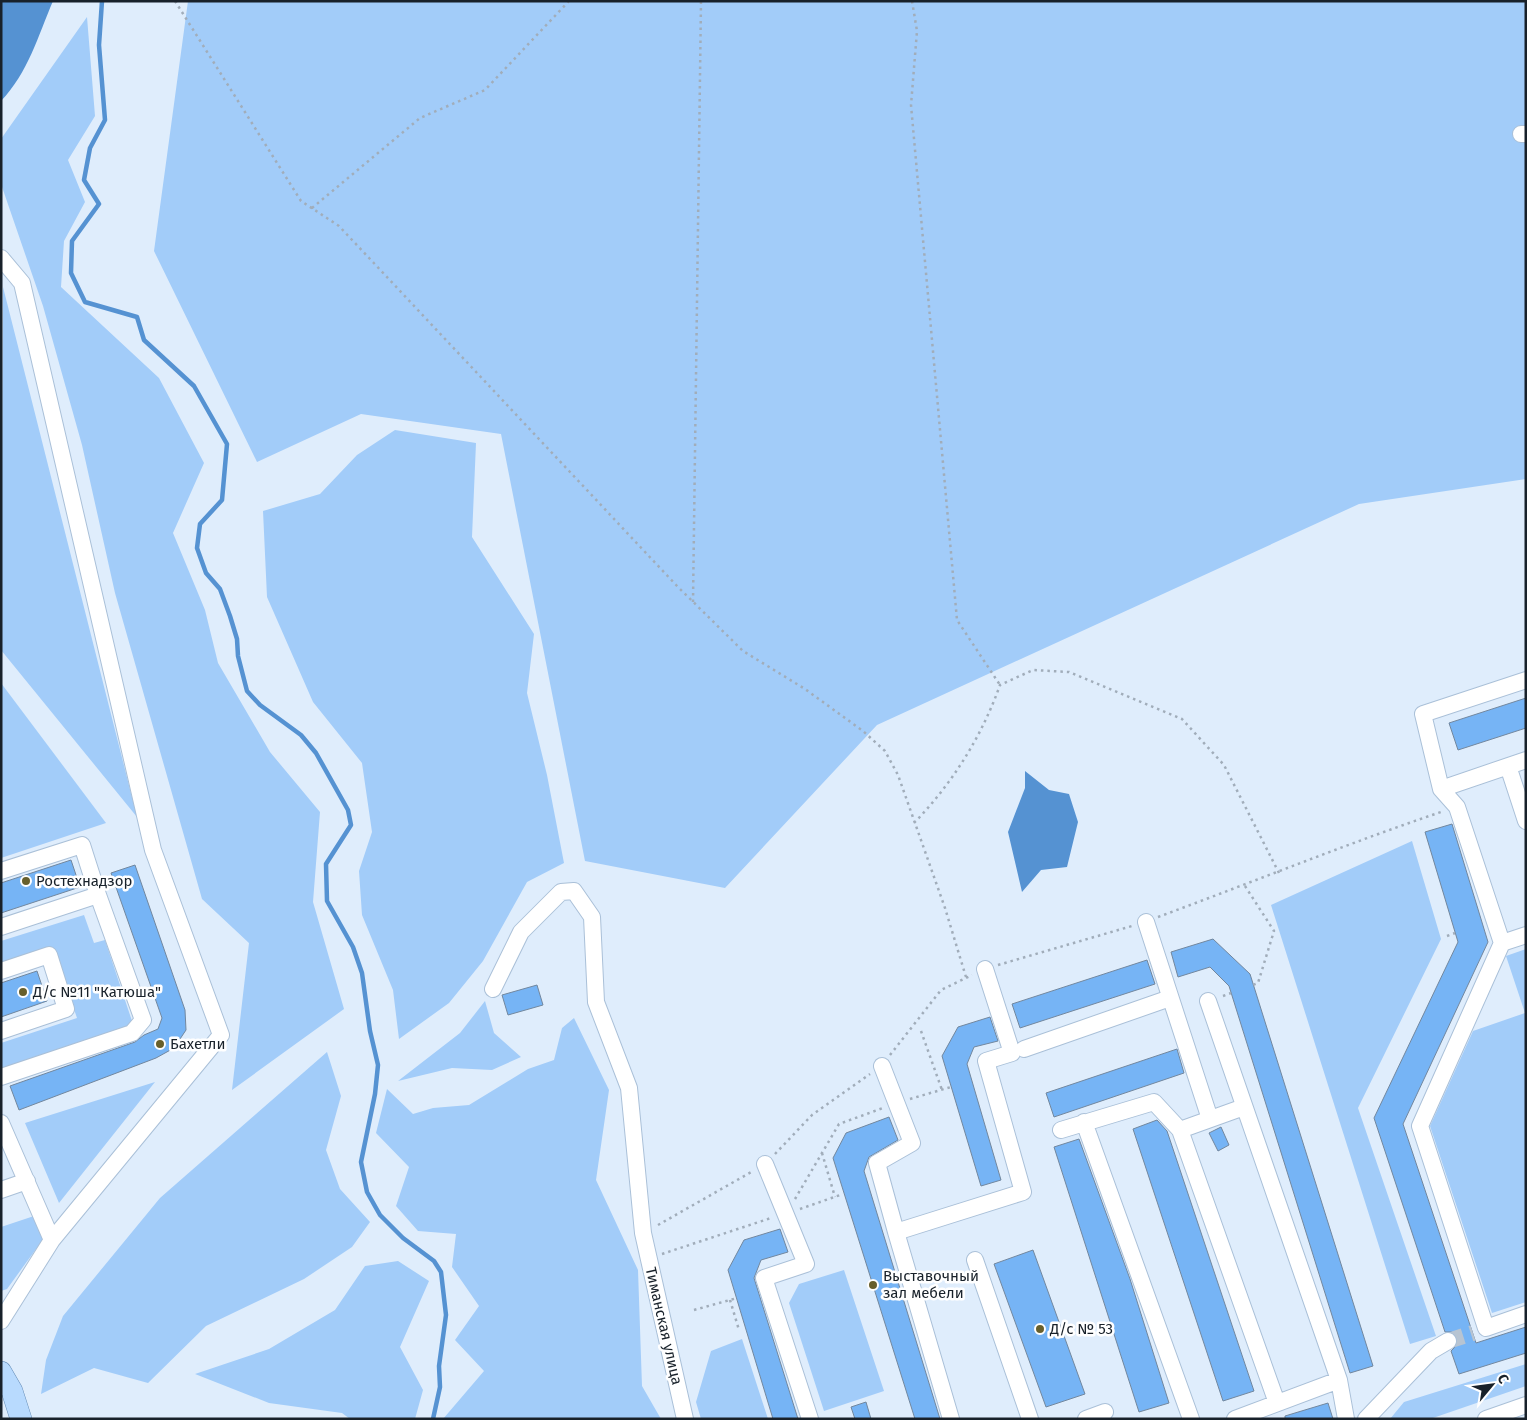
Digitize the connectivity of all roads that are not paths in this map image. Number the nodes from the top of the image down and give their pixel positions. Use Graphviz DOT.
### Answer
graph roads {
  1 [pos="1,258"];
  2 [pos="1526,680"];
  3 [pos="1526,760"];
  4 [pos="1508,766"];
  5 [pos="1441,789"];
  6 [pos="1526,821"];
  7 [pos="1,871"];
  8 [pos="98,895"];
  9 [pos="1146,922"];
  10 [pos="1,927"];
  11 [pos="1526,934"];
  12 [pos="1502,943"];
  13 [pos="985,968"];
  14 [pos="1,971"];
  15 [pos="493,989"];
  16 [pos="1170,998"];
  17 [pos="1208,1001"];
  18 [pos="1,1031"];
  19 [pos="1024,1049"];
  20 [pos="882,1066"];
  21 [pos="1,1077"];
  22 [pos="1244,1107"];
  23 [pos="1210,1119"];
  24 [pos="1084,1122"];
  25 [pos="1,1123"];
  26 [pos="1061,1130"];
  27 [pos="1180,1130"];
  28 [pos="765,1164"];
  29 [pos="27,1181"];
  30 [pos="1,1190"];
  31 [pos="896,1232"];
  32 [pos="52,1240"];
  33 [pos="975,1260"];
  34 [pos="1526,1314"];
  35 [pos="1,1321"];
  36 [pos="1448,1341"];
  37 [pos="1,1372"];
  38 [pos="1339,1380"];
  39 [pos="1277,1403"];
  40 [pos="1526,1405"];
  41 [pos="1105,1412"];
  42 [pos="21,1419"];
  43 [pos="685,1419"];
  44 [pos="810,1419"];
  45 [pos="951,1419"];
  46 [pos="1030,1419"];
  47 [pos="1086,1419"];
  48 [pos="1191,1419"];
  49 [pos="1235,1419"];
  50 [pos="1346,1419"];
  51 [pos="1366,1419"];
  52 [pos="1486,1419"];
  1 -- 32 [label="street"];
  2 -- 5 [label="street"];
  3 -- 4 [label="street"];
  4 -- 5 [label="street"];
  4 -- 6 [label="street"];
  5 -- 12 [label="street"];
  7 -- 8 [label="street"];
  8 -- 10 [label="street"];
  8 -- 21 [label="street"];
  9 -- 16 [label="street"];
  11 -- 12 [label="street"];
  12 -- 34 [label="street"];
  13 -- 31 [label="street"];
  14 -- 18 [label="street"];
  15 -- 43 [label="street, Тиманская улица"];
  16 -- 19 [label="street"];
  16 -- 23 [label="street"];
  17 -- 22 [label="street"];
  20 -- 31 [label="street"];
  22 -- 23 [label="street"];
  22 -- 38 [label="street"];
  23 -- 27 [label="street"];
  24 -- 26 [label="street"];
  24 -- 27 [label="street"];
  24 -- 48 [label="street"];
  25 -- 29 [label="street"];
  27 -- 39 [label="street"];
  28 -- 44 [label="street"];
  29 -- 30 [label="street"];
  29 -- 32 [label="street"];
  31 -- 45 [label="street"];
  32 -- 35 [label="street"];
  33 -- 46 [label="street"];
  36 -- 51 [label="street"];
  37 -- 42 [label="main road"];
  38 -- 39 [label="street"];
  38 -- 50 [label="street"];
  39 -- 49 [label="street"];
  40 -- 52 [label="street"];
  41 -- 47 [label="street"];
}
